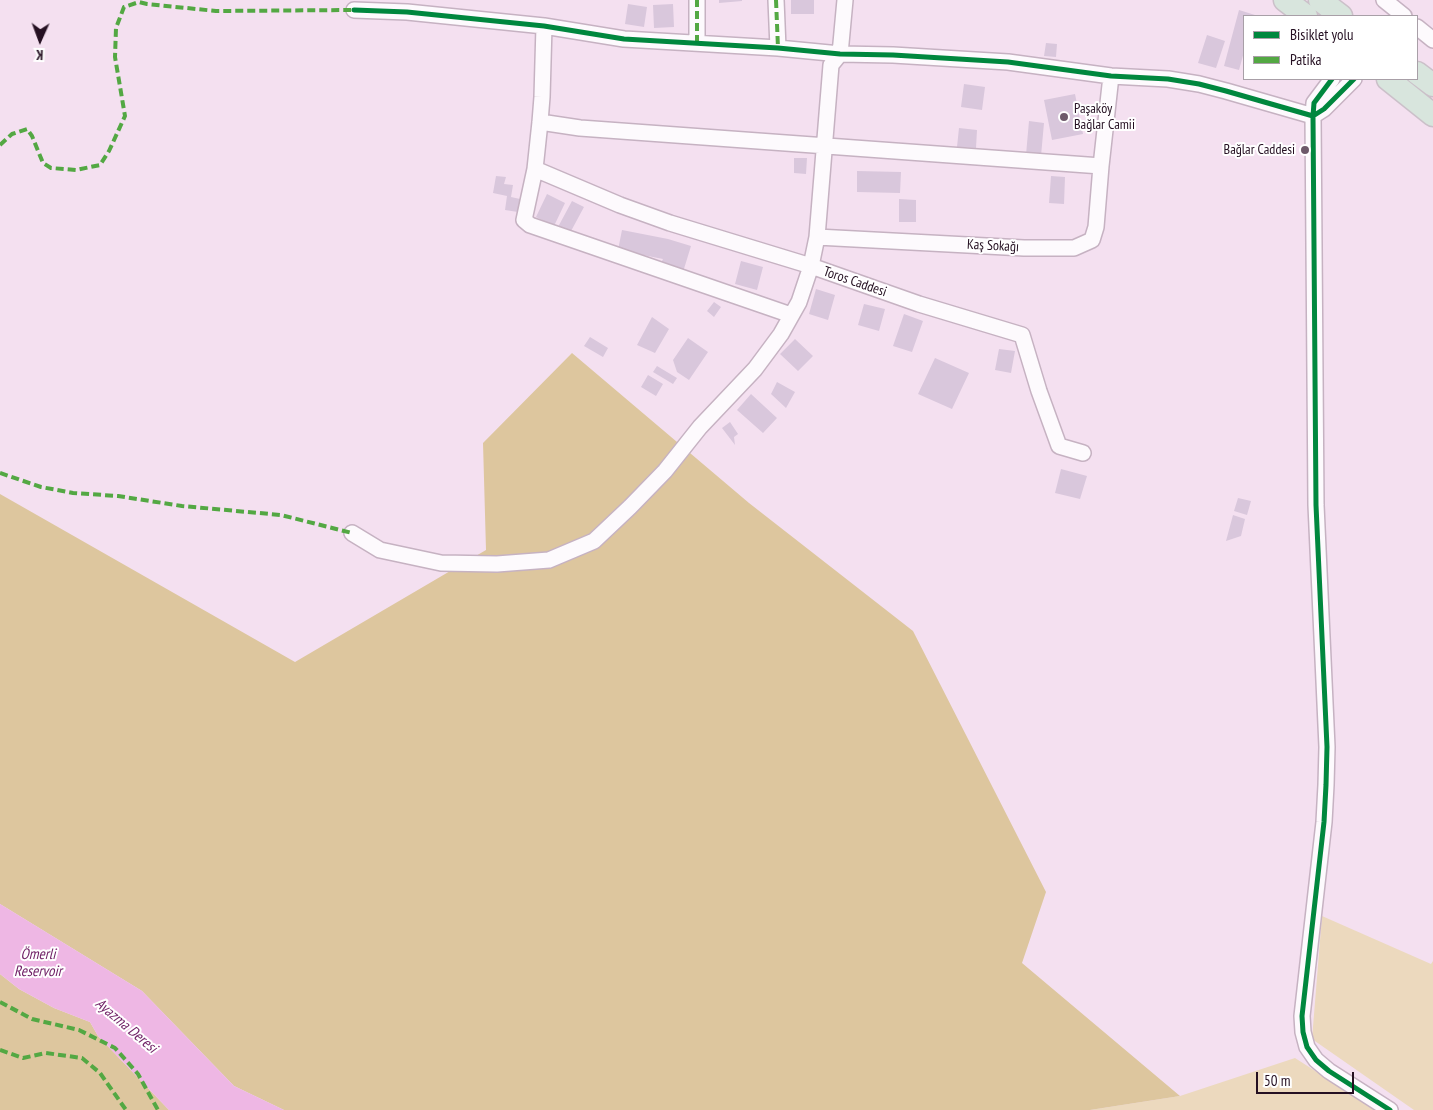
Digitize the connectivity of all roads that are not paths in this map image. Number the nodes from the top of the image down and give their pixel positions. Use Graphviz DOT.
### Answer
graph roads {
  1 [pos="697,0"];
  2 [pos="776,0"];
  3 [pos="845,0"];
  4 [pos="1285,0"];
  5 [pos="1320,0"];
  6 [pos="1384,0"];
  7 [pos="354,10"];
  8 [pos="1305,15"];
  9 [pos="1340,15"];
  10 [pos="1403,15"];
  11 [pos="544,26"];
  12 [pos="1418,28"];
  13 [pos="1433,40"];
  14 [pos="697,42"];
  15 [pos="778,48"];
  16 [pos="840,54"];
  17 [pos="1418,74"];
  18 [pos="1111,76"];
  19 [pos="1331,80"];
  20 [pos="1353,80"];
  21 [pos="1389,80"];
  22 [pos="1433,85"];
  23 [pos="1433,115"];
  24 [pos="1313,116"];
  25 [pos="540,122"];
  26 [pos="824,146"];
  27 [pos="1101,166"];
  28 [pos="535,169"];
  29 [pos="817,237"];
  30 [pos="811,266"];
  31 [pos="791,315"];
  32 [pos="1083,453"];
  33 [pos="352,533"];
  34 [pos="1390,1110"];
  1 -- 14 [label="street"];
  2 -- 15 [label="street"];
  3 -- 16 [label="street, Toros Caddesi"];
  4 -- 8 [label="highway"];
  5 -- 9 [label="highway"];
  6 -- 10 [label="street"];
  7 -- 11 [label="street"];
  11 -- 14 [label="street"];
  11 -- 25 [label="street"];
  12 -- 13 [label="street"];
  14 -- 15 [label="street"];
  15 -- 16 [label="street"];
  16 -- 18 [label="street"];
  16 -- 26 [label="street, Toros Caddesi"];
  17 -- 22 [label="highway"];
  18 -- 24 [label="street"];
  18 -- 27 [label="street"];
  19 -- 24 [label="street"];
  20 -- 24 [label="street"];
  21 -- 23 [label="highway"];
  24 -- 34 [label="street"];
  25 -- 26 [label="street"];
  25 -- 28 [label="street"];
  26 -- 27 [label="street"];
  26 -- 29 [label="street, Toros Caddesi"];
  27 -- 29 [label="street, Kaş Sokağı"];
  28 -- 30 [label="street"];
  28 -- 31 [label="street"];
  29 -- 30 [label="street, Toros Caddesi"];
  30 -- 31 [label="street"];
  30 -- 32 [label="street, Toros Caddesi"];
  31 -- 33 [label="street"];
}
